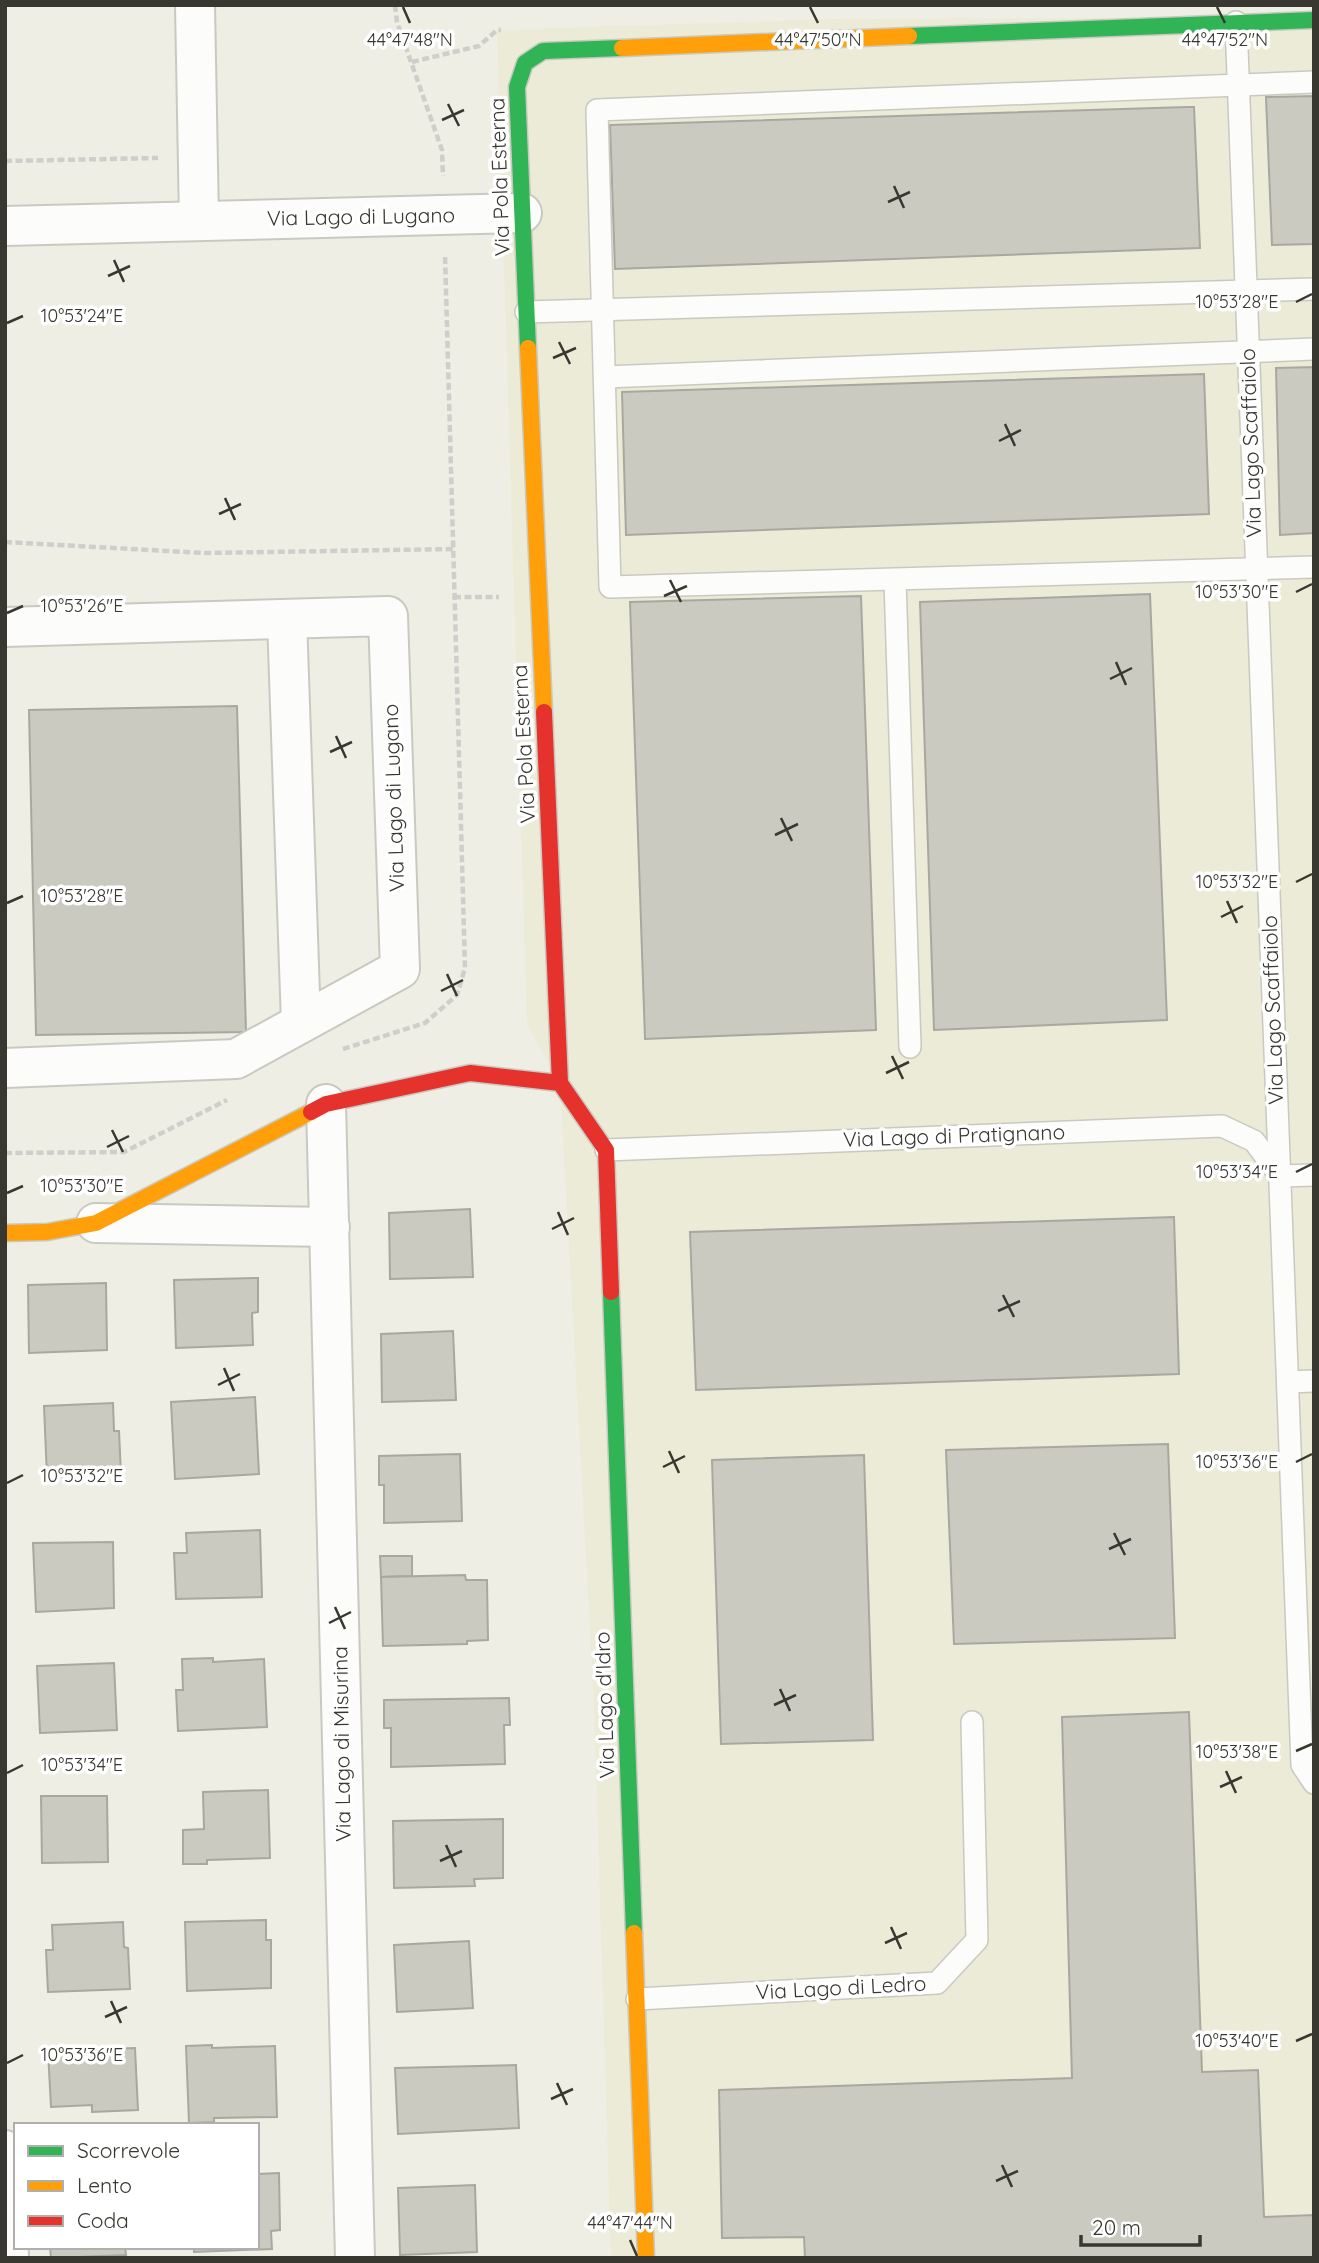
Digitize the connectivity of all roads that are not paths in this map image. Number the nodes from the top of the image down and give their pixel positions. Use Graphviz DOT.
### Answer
graph roads {
  1 [pos="195,5"];
  2 [pos="1050,17"];
  3 [pos="1314,20"];
  4 [pos="1236,22"];
  5 [pos="1314,82"];
  6 [pos="1238,85"];
  7 [pos="522,213"];
  8 [pos="199,221"];
  9 [pos="5,226"];
  10 [pos="1314,289"];
  11 [pos="1245,292"];
  12 [pos="602,310"];
  13 [pos="526,312"];
  14 [pos="1314,349"];
  15 [pos="1248,351"];
  16 [pos="605,377"];
  17 [pos="1314,567"];
  18 [pos="1257,569"];
  19 [pos="895,580"];
  20 [pos="287,619"];
  21 [pos="5,627"];
  22 [pos="301,1023"];
  23 [pos="910,1047"];
  24 [pos="5,1068"];
  25 [pos="560,1083"];
  26 [pos="326,1104"];
  27 [pos="606,1150"];
  28 [pos="1314,1175"];
  29 [pos="1280,1176"];
  30 [pos="96,1223"];
  31 [pos="330,1227"];
  32 [pos="5,1233"];
  33 [pos="1314,1381"];
  34 [pos="1289,1382"];
  35 [pos="972,1722"];
  36 [pos="1314,1783"];
  37 [pos="637,1999"];
  38 [pos="5,2150"];
  39 [pos="9,2258"];
  40 [pos="355,2258"];
  41 [pos="646,2258"];
  1 -- 8 [label="street"];
  2 -- 4 [label="street, Via Pola Esterna"];
  2 -- 7 [label="street, Via Pola Esterna"];
  3 -- 4 [label="street, Via Pola Esterna"];
  4 -- 6 [label="lane, Via Lago Scaffaiolo"];
  5 -- 6 [label="lane"];
  6 -- 11 [label="lane, Via Lago Scaffaiolo"];
  6 -- 12 [label="lane"];
  7 -- 8 [label="street, Via Lago di Lugano"];
  7 -- 13 [label="street, Via Pola Esterna"];
  8 -- 9 [label="street, Via Lago di Lugano"];
  10 -- 11 [label="lane"];
  11 -- 12 [label="lane"];
  11 -- 15 [label="lane, Via Lago Scaffaiolo"];
  12 -- 13 [label="lane"];
  12 -- 16 [label="lane"];
  13 -- 25 [label="street, Via Pola Esterna"];
  14 -- 15 [label="lane"];
  15 -- 16 [label="lane"];
  15 -- 18 [label="lane, Via Lago Scaffaiolo"];
  16 -- 19 [label="lane"];
  17 -- 18 [label="lane"];
  18 -- 19 [label="lane"];
  18 -- 29 [label="lane, Via Lago Scaffaiolo"];
  19 -- 23 [label="lane"];
  20 -- 21 [label="street, Via Lago di Lugano"];
  20 -- 22 [label="street"];
  20 -- 22 [label="street, Via Lago di Lugano"];
  22 -- 24 [label="street, Via Lago di Lugano"];
  25 -- 26 [label="street"];
  25 -- 27 [label="street"];
  26 -- 30 [label="street"];
  26 -- 31 [label="street, Via Lago di Misurina"];
  27 -- 29 [label="lane, Via Lago di Pratignano"];
  27 -- 37 [label="street, Via Lago d'Idro"];
  28 -- 29 [label="lane"];
  29 -- 34 [label="lane, Via Lago Scaffaiolo"];
  30 -- 31 [label="street"];
  30 -- 32 [label="street"];
  31 -- 40 [label="street, Via Lago di Misurina"];
  33 -- 34 [label="lane"];
  34 -- 36 [label="lane, Via Lago Scaffaiolo"];
  35 -- 37 [label="lane, Via Lago di Ledro"];
  37 -- 41 [label="street, Via Lago d'Idro"];
  38 -- 39 [label="street"];
}
